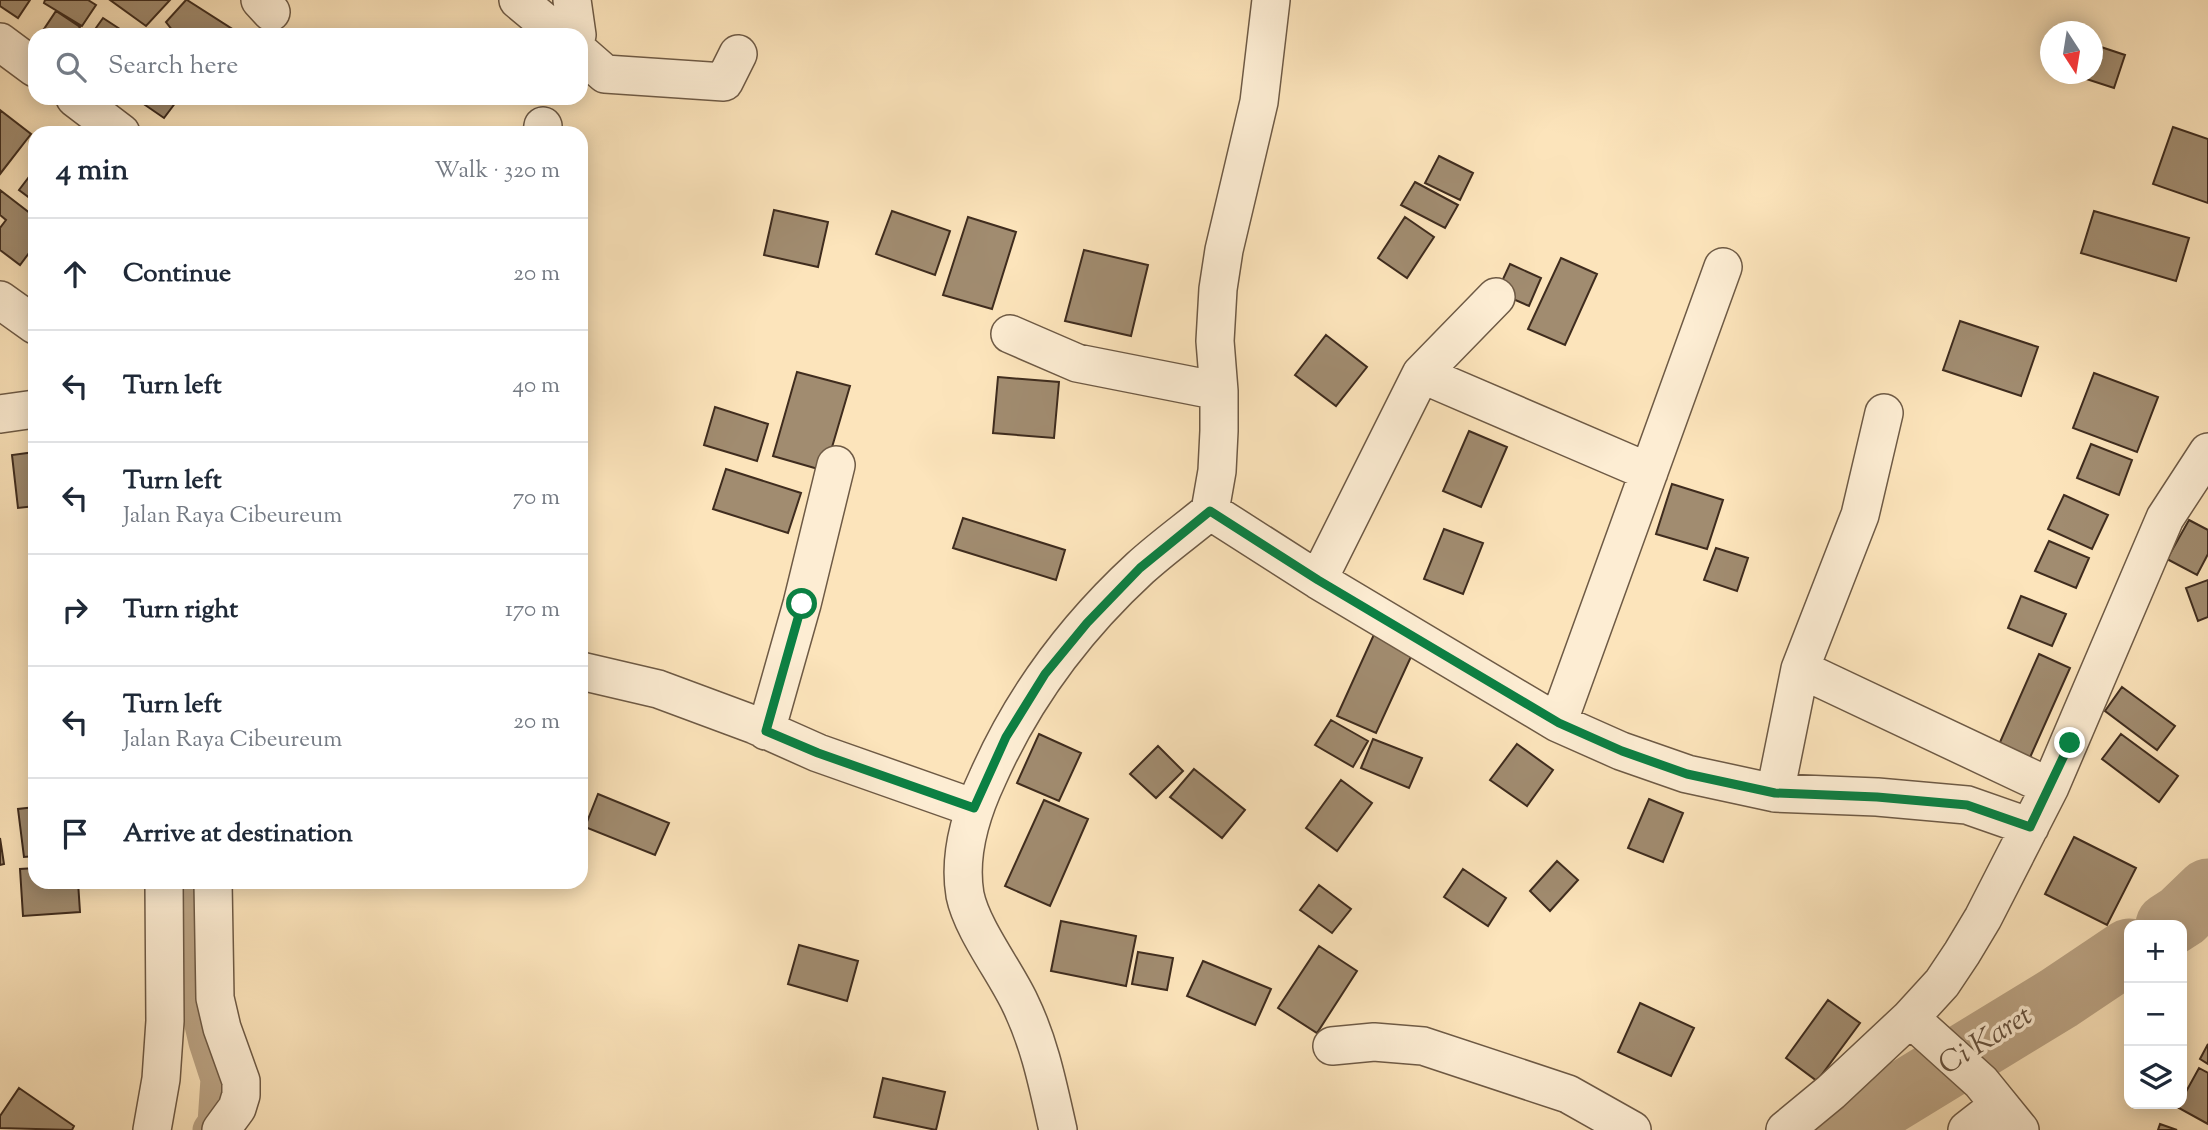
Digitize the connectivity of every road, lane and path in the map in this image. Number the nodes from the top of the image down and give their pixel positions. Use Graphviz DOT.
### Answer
graph roads {
  1 [pos="519,0"];
  2 [pos="572,0"];
  3 [pos="1271,0"];
  4 [pos="552,28"];
  5 [pos="576,28"];
  6 [pos="0,41"];
  7 [pos="738,54"];
  8 [pos="588,59"];
  9 [pos="28,63"];
  10 [pos="84,105"];
  11 [pos="112,126"];
  12 [pos="1723,267"];
  13 [pos="1496,297"];
  14 [pos="0,300"];
  15 [pos="28,320"];
  16 [pos="1010,334"];
  17 [pos="1422,374"];
  18 [pos="1219,391"];
  19 [pos="28,410"];
  20 [pos="1884,413"];
  21 [pos="0,414"];
  22 [pos="2208,452"];
  23 [pos="836,465"];
  24 [pos="1649,472"];
  25 [pos="1210,511"];
  26 [pos="1318,580"];
  27 [pos="1800,669"];
  28 [pos="588,673"];
  29 [pos="1559,723"];
  30 [pos="766,731"];
  31 [pos="2050,787"];
  32 [pos="1775,793"];
  33 [pos="974,808"];
  34 [pos="2030,827"];
  35 [pos="164,889"];
  36 [pos="213,889"];
  37 [pos="1910,1018"];
  38 [pos="1332,1046"];
  39 [pos="2000,1106"];
  40 [pos="152,1130"];
  41 [pos="221,1130"];
  42 [pos="1058,1130"];
  43 [pos="1632,1130"];
  44 [pos="1785,1130"];
  45 [pos="1967,1130"];
  1 -- 4 [label="street"];
  2 -- 5 [label="street"];
  3 -- 18 [label="street"];
  6 -- 9 [label="street"];
  7 -- 8 [label="street"];
  10 -- 11 [label="street"];
  12 -- 24 [label="street"];
  13 -- 17 [label="street"];
  14 -- 15 [label="street"];
  16 -- 18 [label="street"];
  17 -- 24 [label="street"];
  17 -- 26 [label="street"];
  18 -- 25 [label="street"];
  19 -- 21 [label="street"];
  20 -- 27 [label="street"];
  22 -- 31 [label="street"];
  23 -- 30 [label="street"];
  24 -- 29 [label="street"];
  25 -- 26 [label="street"];
  25 -- 33 [label="street"];
  26 -- 29 [label="street"];
  27 -- 31 [label="street"];
  27 -- 32 [label="street"];
  28 -- 30 [label="street"];
  29 -- 32 [label="street"];
  30 -- 33 [label="street"];
  31 -- 34 [label="street"];
  32 -- 34 [label="street"];
  33 -- 42 [label="street"];
  34 -- 37 [label="street"];
  35 -- 40 [label="street"];
  36 -- 41 [label="street"];
  37 -- 39 [label="street"];
  37 -- 44 [label="street"];
  38 -- 43 [label="street"];
  39 -- 45 [label="street"];
}
